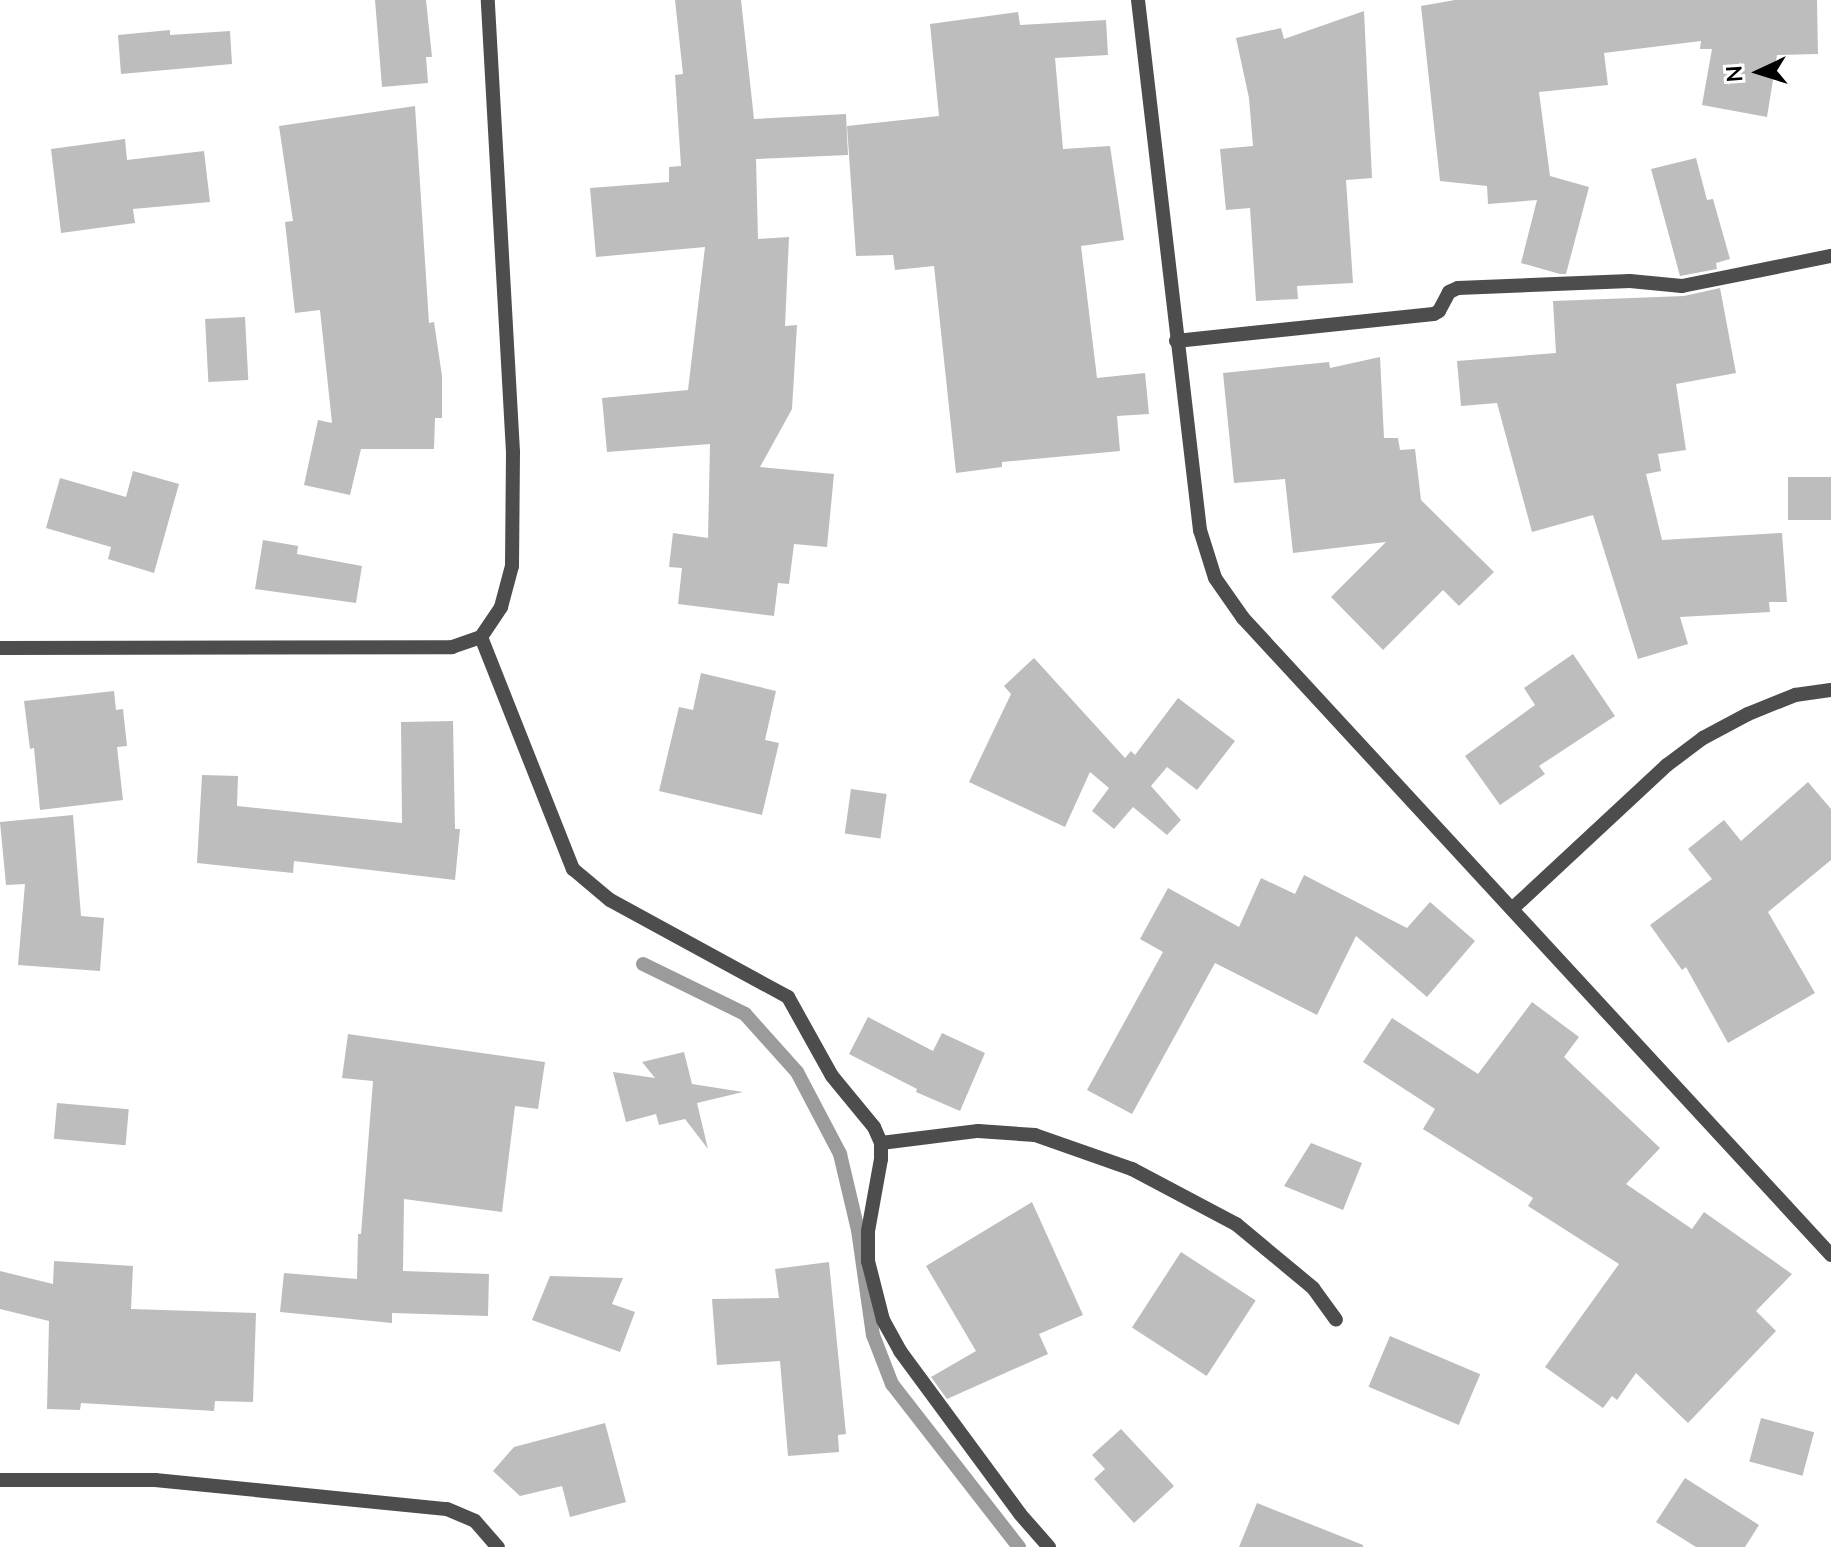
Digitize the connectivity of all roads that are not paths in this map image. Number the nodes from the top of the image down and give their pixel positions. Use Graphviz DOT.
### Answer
graph roads {
  1 [pos="488,0"];
  2 [pos="1138,0"];
  3 [pos="1831,256"];
  4 [pos="1176,341"];
  5 [pos="481,637"];
  6 [pos="0,648"];
  7 [pos="1831,690"];
  8 [pos="1512,909"];
  9 [pos="881,1143"];
  10 [pos="1831,1255"];
  11 [pos="1336,1320"];
  12 [pos="0,1480"];
  13 [pos="498,1547"];
  14 [pos="1049,1547"];
  1 -- 5 [label="street"];
  2 -- 4 [label="street"];
  3 -- 4 [label="street"];
  4 -- 8 [label="street"];
  5 -- 6 [label="street"];
  5 -- 9 [label="street"];
  7 -- 8 [label="street"];
  8 -- 10 [label="street"];
  9 -- 11 [label="street"];
  9 -- 14 [label="street"];
  12 -- 13 [label="street"];
}
